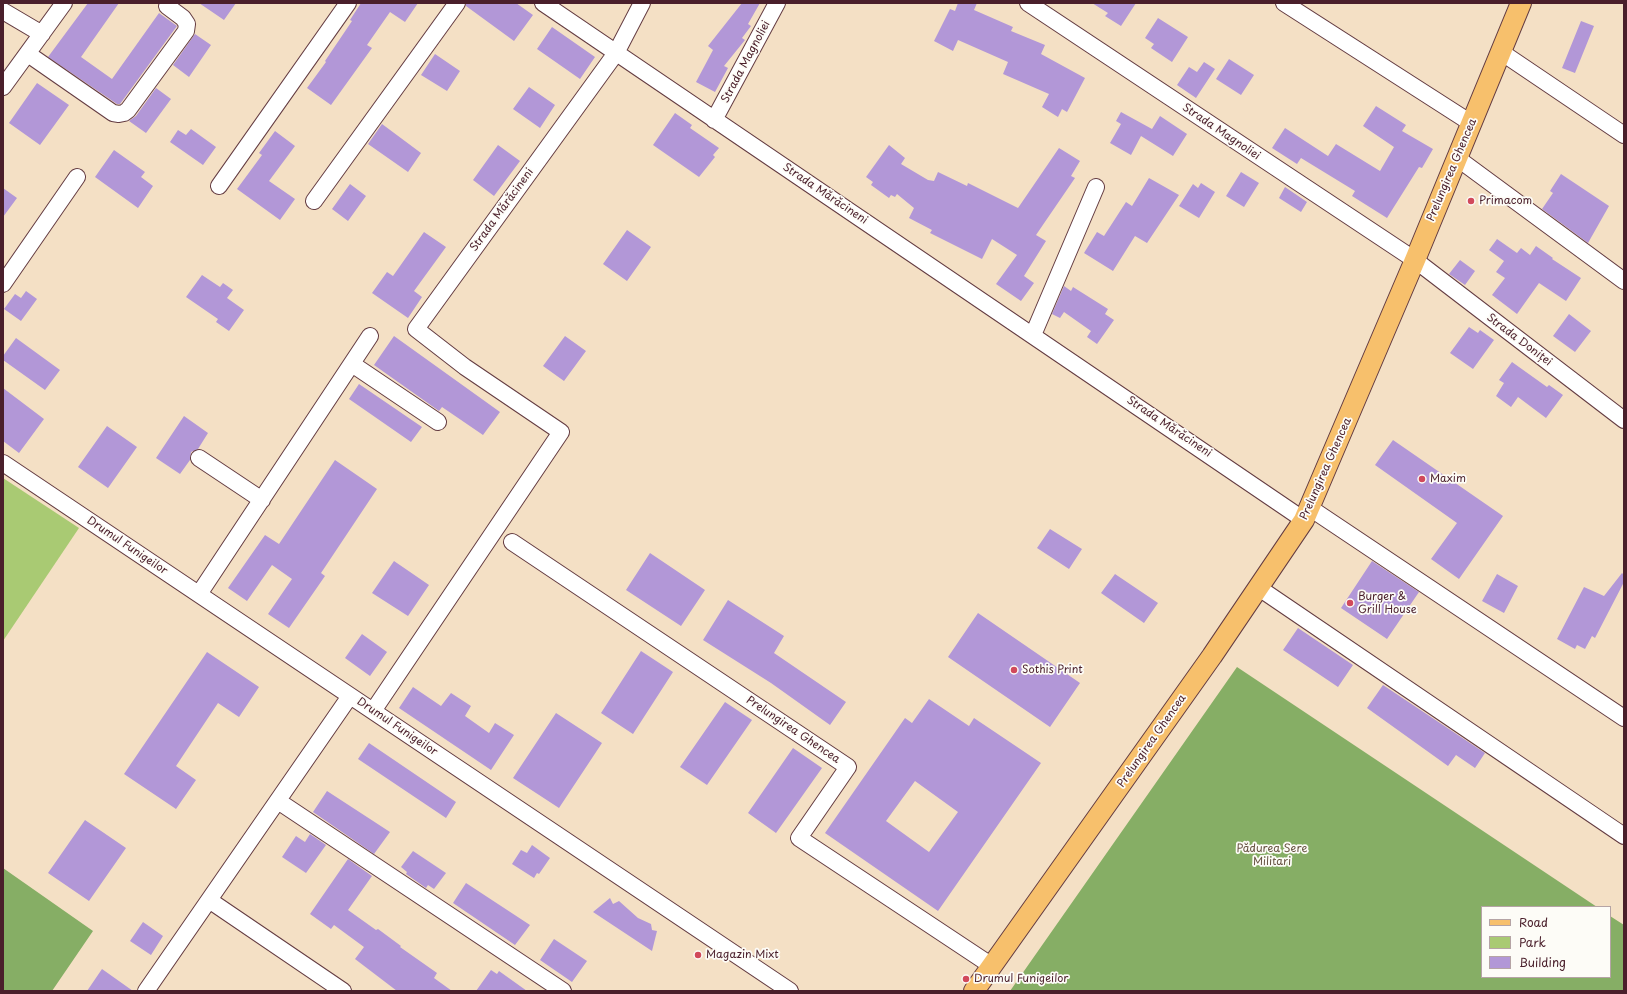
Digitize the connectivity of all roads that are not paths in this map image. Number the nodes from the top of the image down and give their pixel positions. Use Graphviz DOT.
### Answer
graph roads {
  1 [pos="64,3"];
  2 [pos="348,3"];
  3 [pos="457,3"];
  4 [pos="543,3"];
  5 [pos="642,3"];
  6 [pos="777,3"];
  7 [pos="1028,3"];
  8 [pos="1284,3"];
  9 [pos="1521,3"];
  10 [pos="167,6"];
  11 [pos="564,9"];
  12 [pos="3,11"];
  13 [pos="42,34"];
  14 [pos="1501,52"];
  15 [pos="616,53"];
  16 [pos="28,54"];
  17 [pos="3,88"];
  18 [pos="714,120"];
  19 [pos="1471,123"];
  20 [pos="1624,135"];
  21 [pos="1457,158"];
  22 [pos="78,177"];
  23 [pos="219,186"];
  24 [pos="1096,187"];
  25 [pos="314,201"];
  26 [pos="1415,260"];
  27 [pos="1624,281"];
  28 [pos="3,284"];
  29 [pos="1033,335"];
  30 [pos="370,336"];
  31 [pos="352,364"];
  32 [pos="1624,420"];
  33 [pos="438,422"];
  34 [pos="199,458"];
  35 [pos="3,463"];
  36 [pos="262,500"];
  37 [pos="1307,514"];
  38 [pos="512,542"];
  39 [pos="1259,588"];
  40 [pos="199,594"];
  41 [pos="350,696"];
  42 [pos="373,711"];
  43 [pos="1624,718"];
  44 [pos="278,801"];
  45 [pos="1624,836"];
  46 [pos="209,900"];
  47 [pos="992,966"];
  48 [pos="146,991"];
  49 [pos="343,991"];
  50 [pos="562,991"];
  51 [pos="790,991"];
  52 [pos="974,991"];
  1 -- 13 [label="street"];
  2 -- 23 [label="street"];
  3 -- 25 [label="street"];
  4 -- 11 [label="street, Strada Mărăcineni"];
  5 -- 15 [label="street, Strada Mărăcineni"];
  6 -- 18 [label="street, Strada Magnoliei"];
  7 -- 26 [label="street, Strada Magnoliei"];
  8 -- 19 [label="street"];
  9 -- 14 [label="main road, Prelungirea Ghencea"];
  10 -- 16 [label="street"];
  11 -- 15 [label="street, Strada Mărăcineni"];
  12 -- 13 [label="street"];
  13 -- 16 [label="street"];
  14 -- 19 [label="main road, Prelungirea Ghencea"];
  14 -- 20 [label="street"];
  15 -- 18 [label="street, Strada Mărăcineni"];
  15 -- 42 [label="street, Strada Mărăcineni"];
  16 -- 17 [label="street"];
  18 -- 29 [label="street, Strada Mărăcineni"];
  19 -- 21 [label="main road, Prelungirea Ghencea"];
  21 -- 26 [label="main road, Prelungirea Ghencea"];
  21 -- 27 [label="street"];
  22 -- 28 [label="street"];
  24 -- 29 [label="street"];
  26 -- 32 [label="street, Strada Doniței"];
  26 -- 37 [label="main road, Prelungirea Ghencea"];
  29 -- 37 [label="street, Strada Mărăcineni"];
  30 -- 31 [label="street"];
  31 -- 33 [label="street"];
  31 -- 36 [label="street"];
  34 -- 36 [label="street"];
  35 -- 40 [label="street, Drumul Funigeilor"];
  36 -- 40 [label="street"];
  37 -- 39 [label="main road, Prelungirea Ghencea"];
  37 -- 43 [label="street, Strada Mărăcineni"];
  38 -- 47 [label="street, Prelungirea Ghencea"];
  39 -- 45 [label="street"];
  39 -- 47 [label="main road, Prelungirea Ghencea"];
  40 -- 41 [label="street, Drumul Funigeilor"];
  41 -- 42 [label="street, Drumul Funigeilor"];
  41 -- 44 [label="street"];
  42 -- 51 [label="street, Drumul Funigeilor"];
  44 -- 46 [label="street"];
  44 -- 50 [label="street"];
  46 -- 48 [label="street"];
  46 -- 49 [label="street"];
  47 -- 52 [label="main road, Prelungirea Ghencea"];
}
